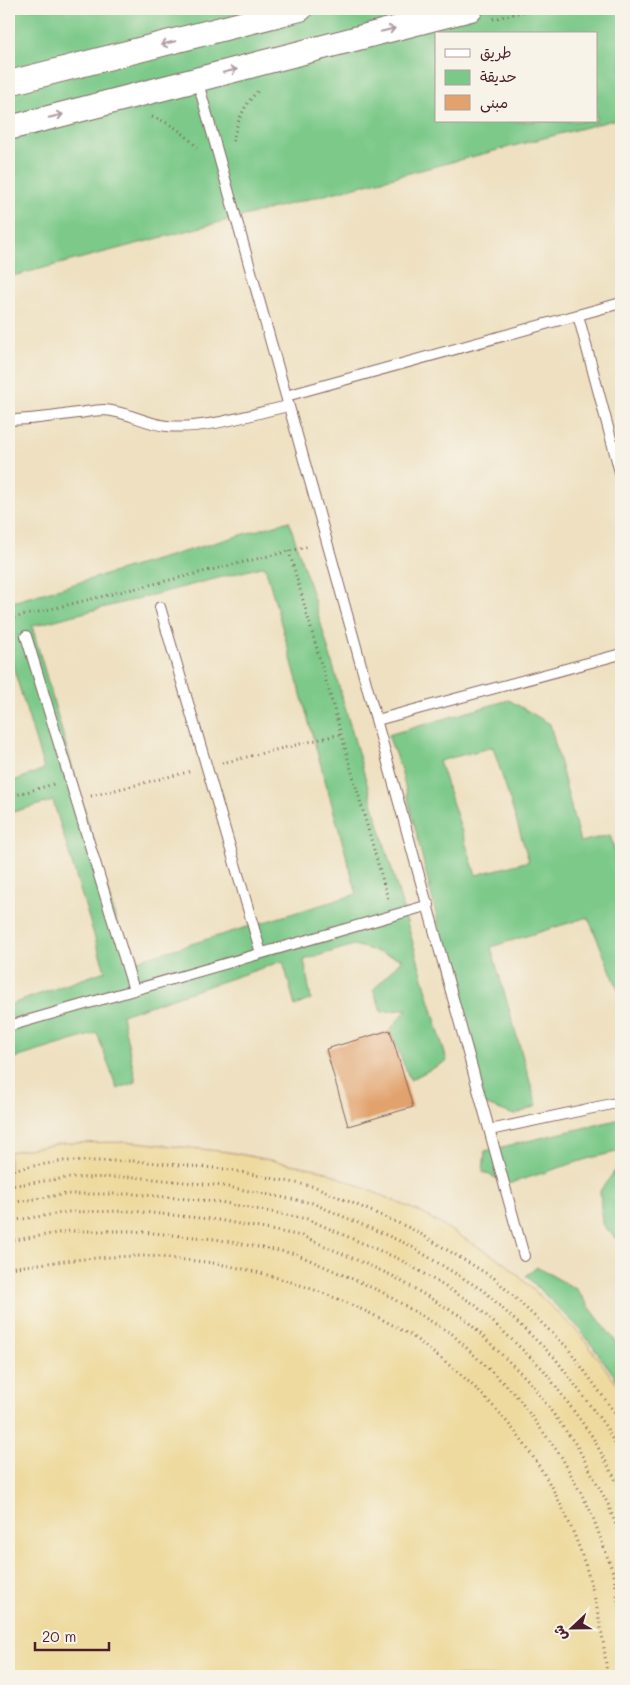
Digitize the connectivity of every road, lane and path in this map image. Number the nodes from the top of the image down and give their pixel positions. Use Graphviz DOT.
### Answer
graph roads {
  1 [pos="300,9"];
  2 [pos="471,9"];
  3 [pos="197,79"];
  4 [pos="9,83"];
  5 [pos="9,128"];
  6 [pos="621,303"];
  7 [pos="578,315"];
  8 [pos="287,401"];
  9 [pos="9,420"];
  10 [pos="621,476"];
  11 [pos="326,542"];
  12 [pos="289,551"];
  13 [pos="160,607"];
  14 [pos="9,619"];
  15 [pos="26,636"];
  16 [pos="621,654"];
  17 [pos="377,720"];
  18 [pos="69,779"];
  19 [pos="9,797"];
  20 [pos="429,905"];
  21 [pos="392,915"];
  22 [pos="261,953"];
  23 [pos="134,990"];
  24 [pos="9,1026"];
  25 [pos="621,1102"];
  26 [pos="490,1130"];
  27 [pos="9,1170"];
  28 [pos="9,1186"];
  29 [pos="9,1203"];
  30 [pos="9,1221"];
  31 [pos="9,1241"];
  32 [pos="524,1256"];
  33 [pos="9,1268"];
  34 [pos="621,1422"];
  35 [pos="621,1456"];
  36 [pos="621,1490"];
  37 [pos="621,1539"];
  38 [pos="621,1618"];
  39 [pos="607,1676"];
  1 -- 4 [label="street, one-way"];
  3 -- 2 [label="street, one-way"];
  5 -- 3 [label="street, one-way"];
  3 -- 8 [label="lane"];
  6 -- 7 [label="lane"];
  7 -- 8 [label="lane"];
  7 -- 10 [label="lane"];
  8 -- 9 [label="lane"];
  8 -- 11 [label="lane"];
  11 -- 12 [label="path"];
  11 -- 17 [label="lane"];
  12 -- 14 [label="path"];
  12 -- 21 [label="path"];
  13 -- 22 [label="lane"];
  15 -- 18 [label="lane"];
  16 -- 17 [label="lane"];
  17 -- 20 [label="lane"];
  18 -- 19 [label="path"];
  18 -- 23 [label="lane"];
  20 -- 21 [label="lane"];
  20 -- 26 [label="lane"];
  21 -- 22 [label="lane"];
  22 -- 23 [label="lane"];
  23 -- 24 [label="lane"];
  25 -- 26 [label="lane"];
  26 -- 32 [label="lane"];
  27 -- 34 [label="path"];
  28 -- 35 [label="path"];
  29 -- 36 [label="path"];
  30 -- 37 [label="path"];
  31 -- 38 [label="path"];
  33 -- 39 [label="path"];
}
